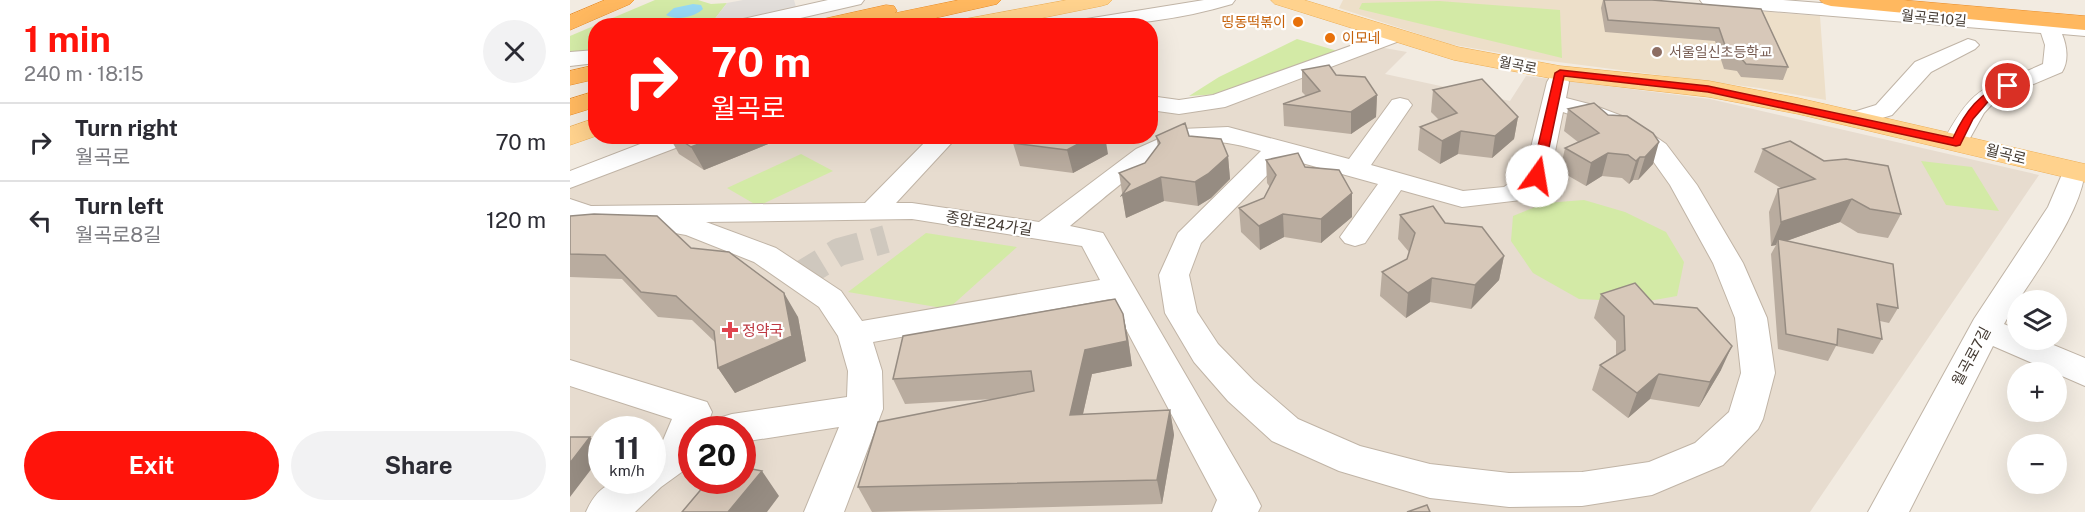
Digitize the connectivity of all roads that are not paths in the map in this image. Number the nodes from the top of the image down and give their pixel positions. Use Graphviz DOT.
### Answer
graph roads {
  1 [pos="597,0"];
  2 [pos="615,0"];
  3 [pos="623,0"];
  4 [pos="630,0"];
  5 [pos="938,0"];
  6 [pos="990,0"];
  7 [pos="1225,0"];
  8 [pos="1282,0"];
  9 [pos="1323,0"];
  10 [pos="1710,0"];
  11 [pos="1831,0"];
  12 [pos="1917,0"];
  13 [pos="2052,0"];
  14 [pos="1101,1"];
  15 [pos="2085,3"];
  16 [pos="570,12"];
  17 [pos="858,15"];
  18 [pos="2085,15"];
  19 [pos="825,18"];
  20 [pos="1009,18"];
  21 [pos="1148,18"];
  22 [pos="1344,20"];
  23 [pos="570,23"];
  24 [pos="2085,23"];
  25 [pos="2049,27"];
  26 [pos="2085,30"];
  27 [pos="1395,36"];
  28 [pos="1968,45"];
  29 [pos="588,57"];
  30 [pos="570,59"];
  31 [pos="588,74"];
  32 [pos="570,78"];
  33 [pos="1557,87"];
  34 [pos="588,91"];
  35 [pos="570,97"];
  36 [pos="588,101"];
  37 [pos="1158,104"];
  38 [pos="1400,105"];
  39 [pos="570,107"];
  40 [pos="1856,119"];
  41 [pos="588,128"];
  42 [pos="1158,132"];
  43 [pos="570,135"];
  44 [pos="1182,136"];
  45 [pos="1956,142"];
  46 [pos="664,144"];
  47 [pos="938,144"];
  48 [pos="1279,148"];
  49 [pos="1355,169"];
  50 [pos="2080,172"];
  51 [pos="570,180"];
  52 [pos="1394,180"];
  53 [pos="570,207"];
  54 [pos="872,212"];
  55 [pos="570,226"];
  56 [pos="1044,232"];
  57 [pos="1355,237"];
  58 [pos="1120,287"];
  59 [pos="1985,330"];
  60 [pos="854,334"];
  61 [pos="570,373"];
  62 [pos="2085,373"];
  63 [pos="865,409"];
  64 [pos="692,416"];
  65 [pos="756,425"];
  66 [pos="678,451"];
  67 [pos="666,462"];
  68 [pos="628,494"];
  69 [pos="606,512"];
  70 [pos="824,512"];
  71 [pos="1232,512"];
  72 [pos="1888,512"];
  1 -- 16 [label="highway"];
  2 -- 23 [label="main road"];
  3 -- 23 [label="highway"];
  4 -- 23 [label="main road"];
  5 -- 17 [label="highway"];
  6 -- 17 [label="highway"];
  7 -- 21 [label="street"];
  8 -- 22 [label="main road, 월곡로"];
  9 -- 22 [label="main road"];
  10 -- 25 [label="street, 월곡로10길"];
  11 -- 24 [label="highway"];
  12 -- 18 [label="highway"];
  13 -- 15 [label="highway"];
  14 -- 20 [label="main road"];
  17 -- 19 [label="street"];
  22 -- 27 [label="main road, 월곡로"];
  25 -- 26 [label="street, 월곡로10길"];
  25 -- 45 [label="street"];
  27 -- 33 [label="main road, 월곡로"];
  27 -- 37 [label="street"];
  28 -- 40 [label="street, 월곡로"];
  29 -- 30 [label="street"];
  31 -- 32 [label="highway"];
  33 -- 40 [label="main road, 월곡로"];
  33 -- 48 [label="street"];
  33 -- 52 [label="street"];
  34 -- 35 [label="highway"];
  36 -- 39 [label="highway"];
  38 -- 49 [label="street"];
  40 -- 45 [label="main road, 월곡로"];
  41 -- 43 [label="main road"];
  42 -- 44 [label="street"];
  44 -- 48 [label="street"];
  44 -- 56 [label="street"];
  45 -- 50 [label="main road, 월곡로"];
  46 -- 51 [label="street"];
  47 -- 54 [label="street"];
  48 -- 49 [label="street"];
  49 -- 52 [label="street"];
  50 -- 59 [label="street, 월곡로7길"];
  52 -- 57 [label="street"];
  53 -- 54 [label="street, 종암로24가길"];
  54 -- 56 [label="street, 종암로24가길"];
  55 -- 60 [label="street"];
  56 -- 58 [label="street, 종암로24가길"];
  58 -- 60 [label="street"];
  58 -- 71 [label="street, 종암로24가길"];
  59 -- 62 [label="street"];
  59 -- 72 [label="street, 월곡로7길"];
  60 -- 63 [label="street"];
  61 -- 64 [label="street"];
  63 -- 65 [label="street"];
  63 -- 70 [label="street"];
  66 -- 67 [label="street"];
  68 -- 69 [label="street"];
}
